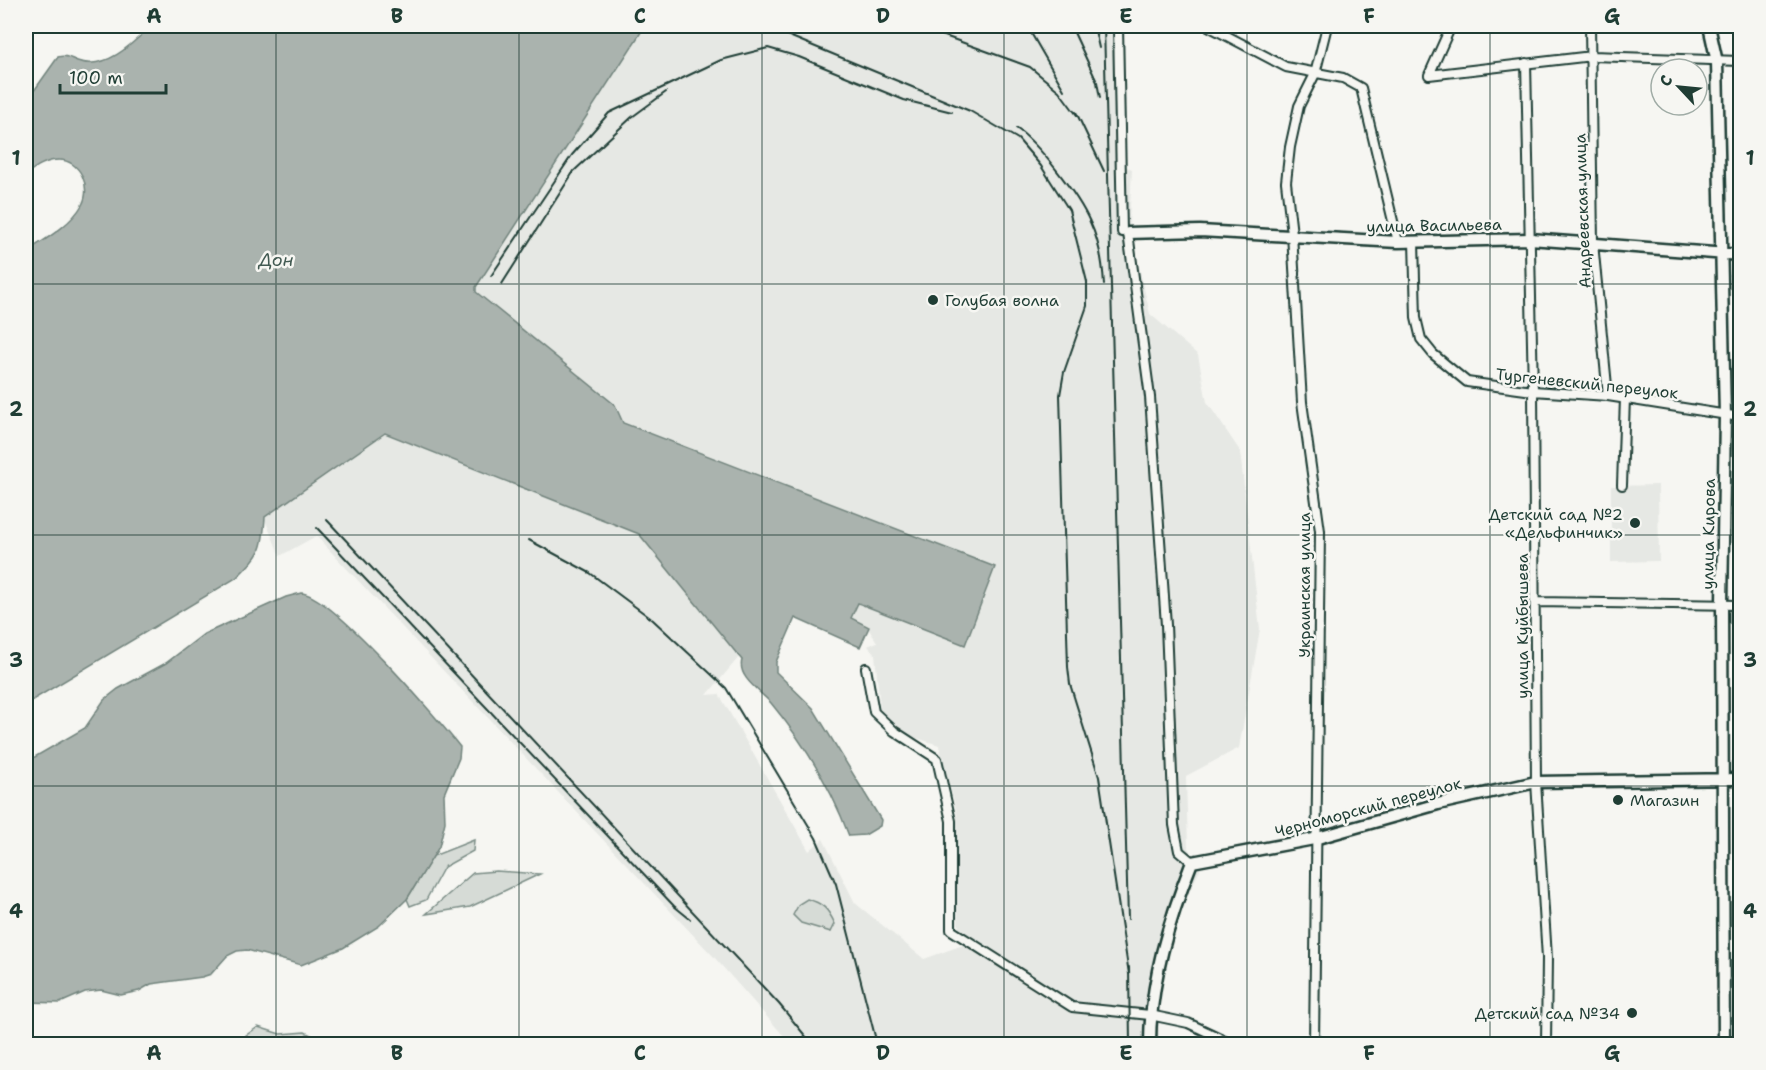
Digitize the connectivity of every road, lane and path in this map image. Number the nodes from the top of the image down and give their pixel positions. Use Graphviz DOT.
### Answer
graph roads {
  1 [pos="1118,26"];
  2 [pos="1208,26"];
  3 [pos="1327,26"];
  4 [pos="1451,26"];
  5 [pos="1590,26"];
  6 [pos="1709,26"];
  7 [pos="1592,56"];
  8 [pos="1740,61"];
  9 [pos="1718,62"];
  10 [pos="1526,63"];
  11 [pos="1315,75"];
  12 [pos="1125,233"];
  13 [pos="1292,234"];
  14 [pos="1530,239"];
  15 [pos="1414,241"];
  16 [pos="1398,242"];
  17 [pos="1593,243"];
  18 [pos="1720,253"];
  19 [pos="1740,255"];
  20 [pos="1533,391"];
  21 [pos="1608,396"];
  22 [pos="1625,398"];
  23 [pos="1725,415"];
  24 [pos="1740,417"];
  25 [pos="1622,485"];
  26 [pos="1536,602"];
  27 [pos="1722,604"];
  28 [pos="1740,605"];
  29 [pos="866,668"];
  30 [pos="1740,779"];
  31 [pos="1723,780"];
  32 [pos="1536,782"];
  33 [pos="1314,839"];
  34 [pos="1192,862"];
  35 [pos="1150,1015"];
  36 [pos="1150,1044"];
  37 [pos="1233,1044"];
  38 [pos="1314,1044"];
  39 [pos="1546,1044"];
  40 [pos="1724,1044"];
  1 -- 12 [label="street"];
  2 -- 11 [label="street"];
  3 -- 11 [label="street, Украинская улица"];
  4 -- 10 [label="street"];
  5 -- 7 [label="street, Андреевская улица"];
  6 -- 9 [label="street, улица Кирова"];
  7 -- 9 [label="street"];
  7 -- 10 [label="street"];
  7 -- 17 [label="street, Андреевская улица"];
  8 -- 9 [label="street"];
  9 -- 18 [label="street, улица Кирова"];
  10 -- 14 [label="street, улица Куйбышева"];
  11 -- 13 [label="street, Украинская улица"];
  11 -- 16 [label="street"];
  12 -- 13 [label="street, улица Васильева"];
  12 -- 34 [label="street"];
  13 -- 16 [label="street, улица Васильева"];
  13 -- 33 [label="street, Украинская улица"];
  14 -- 15 [label="street, улица Васильева"];
  14 -- 17 [label="street, улица Васильева"];
  14 -- 20 [label="street, улица Куйбышева"];
  15 -- 16 [label="street, улица Васильева"];
  15 -- 20 [label="street, Тургеневский переулок"];
  17 -- 18 [label="street, улица Васильева"];
  17 -- 21 [label="street, Андреевская улица"];
  18 -- 19 [label="street, улица Васильева"];
  18 -- 23 [label="street, улица Кирова"];
  20 -- 21 [label="street, Тургеневский переулок"];
  20 -- 26 [label="street, улица Куйбышева"];
  21 -- 22 [label="street, Тургеневский переулок"];
  22 -- 23 [label="street, Тургеневский переулок"];
  22 -- 25 [label="street"];
  23 -- 24 [label="street, Тургеневский переулок"];
  23 -- 27 [label="street, улица Кирова"];
  26 -- 27 [label="street"];
  26 -- 32 [label="street, улица Куйбышева"];
  27 -- 28 [label="street"];
  27 -- 31 [label="street, улица Кирова"];
  29 -- 35 [label="street"];
  30 -- 31 [label="street, Черноморский переулок"];
  31 -- 32 [label="street, Черноморский переулок"];
  31 -- 40 [label="street, улица Кирова"];
  32 -- 33 [label="street, Черноморский переулок"];
  32 -- 39 [label="street, улица Куйбышева"];
  33 -- 34 [label="street, Черноморский переулок"];
  33 -- 38 [label="street, Украинская улица"];
  34 -- 35 [label="street"];
  35 -- 36 [label="street"];
  35 -- 37 [label="street"];
}
